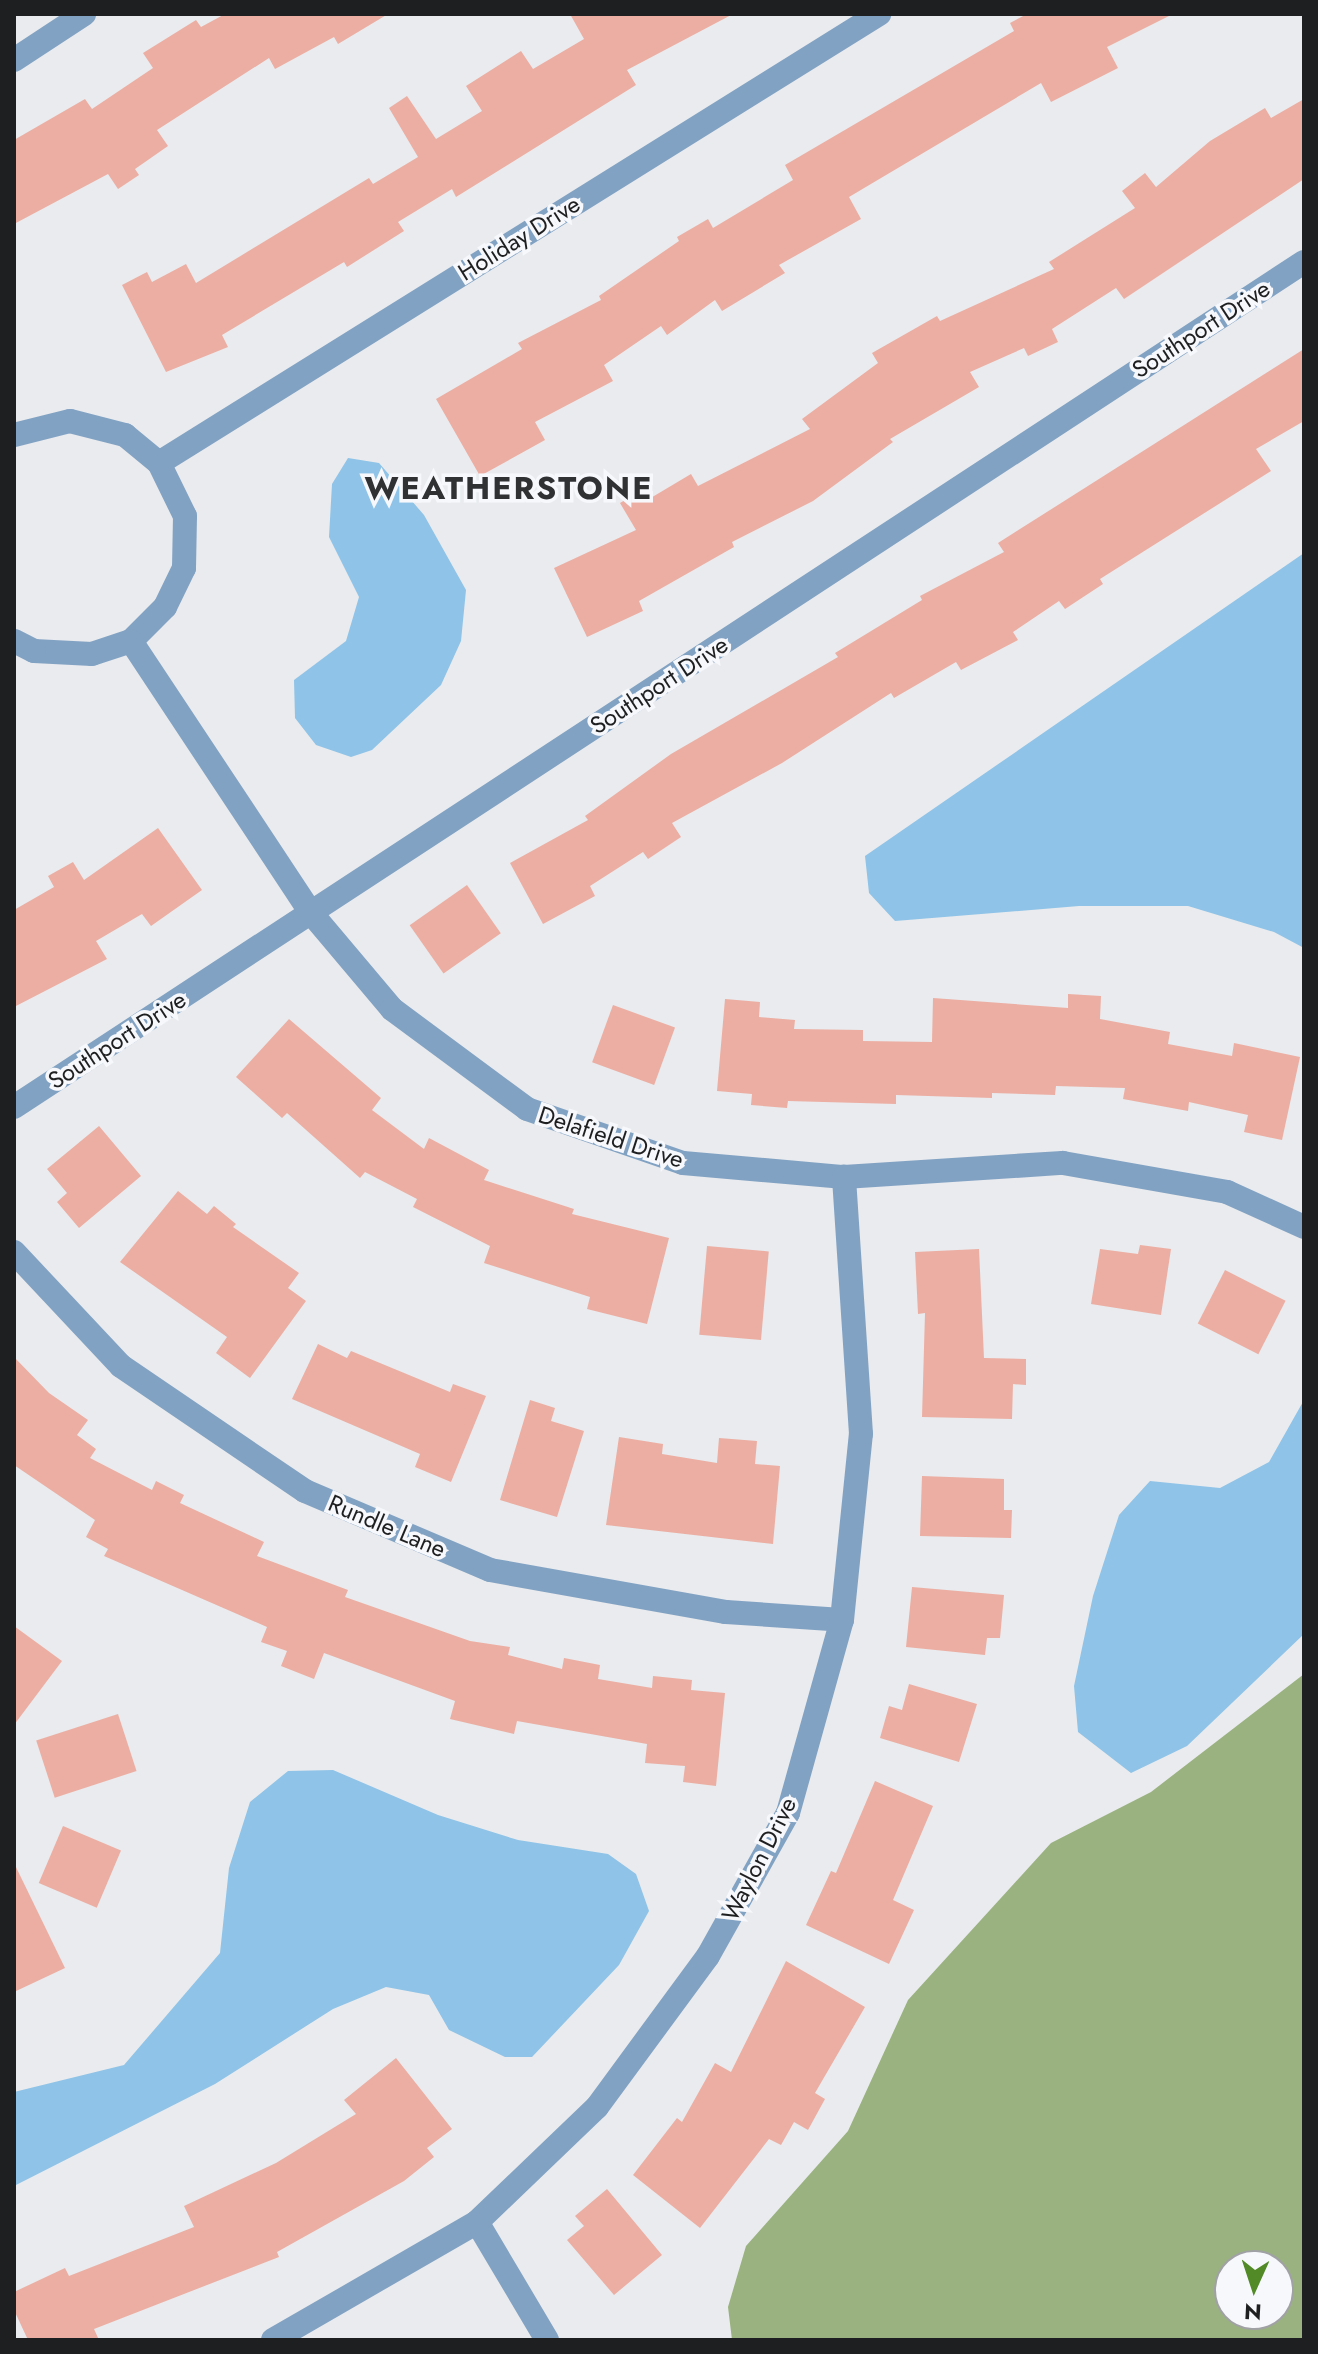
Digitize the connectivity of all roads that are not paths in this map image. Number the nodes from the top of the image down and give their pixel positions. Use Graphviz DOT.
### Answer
graph roads {
  1 [pos="84,14"];
  2 [pos="879,14"];
  3 [pos="14,60"];
  4 [pos="1304,262"];
  5 [pos="14,435"];
  6 [pos="159,463"];
  7 [pos="14,641"];
  8 [pos="131,641"];
  9 [pos="312,914"];
  10 [pos="14,1107"];
  11 [pos="844,1177"];
  12 [pos="1304,1227"];
  13 [pos="14,1252"];
  14 [pos="842,1620"];
  15 [pos="477,2222"];
  16 [pos="273,2340"];
  17 [pos="547,2340"];
  1 -- 3 [label="street"];
  2 -- 6 [label="street, Holiday Drive"];
  4 -- 9 [label="street, Southport Drive"];
  5 -- 6 [label="street"];
  6 -- 8 [label="street"];
  7 -- 8 [label="street"];
  8 -- 9 [label="street, Delafield Drive"];
  9 -- 10 [label="street, Southport Drive"];
  9 -- 11 [label="street, Delafield Drive"];
  11 -- 12 [label="street, Delafield Drive"];
  11 -- 14 [label="street, Waylon Drive"];
  13 -- 14 [label="street, Rundle Lane"];
  14 -- 15 [label="street, Waylon Drive"];
  15 -- 16 [label="street, Waylon Drive"];
  15 -- 17 [label="street"];
}
